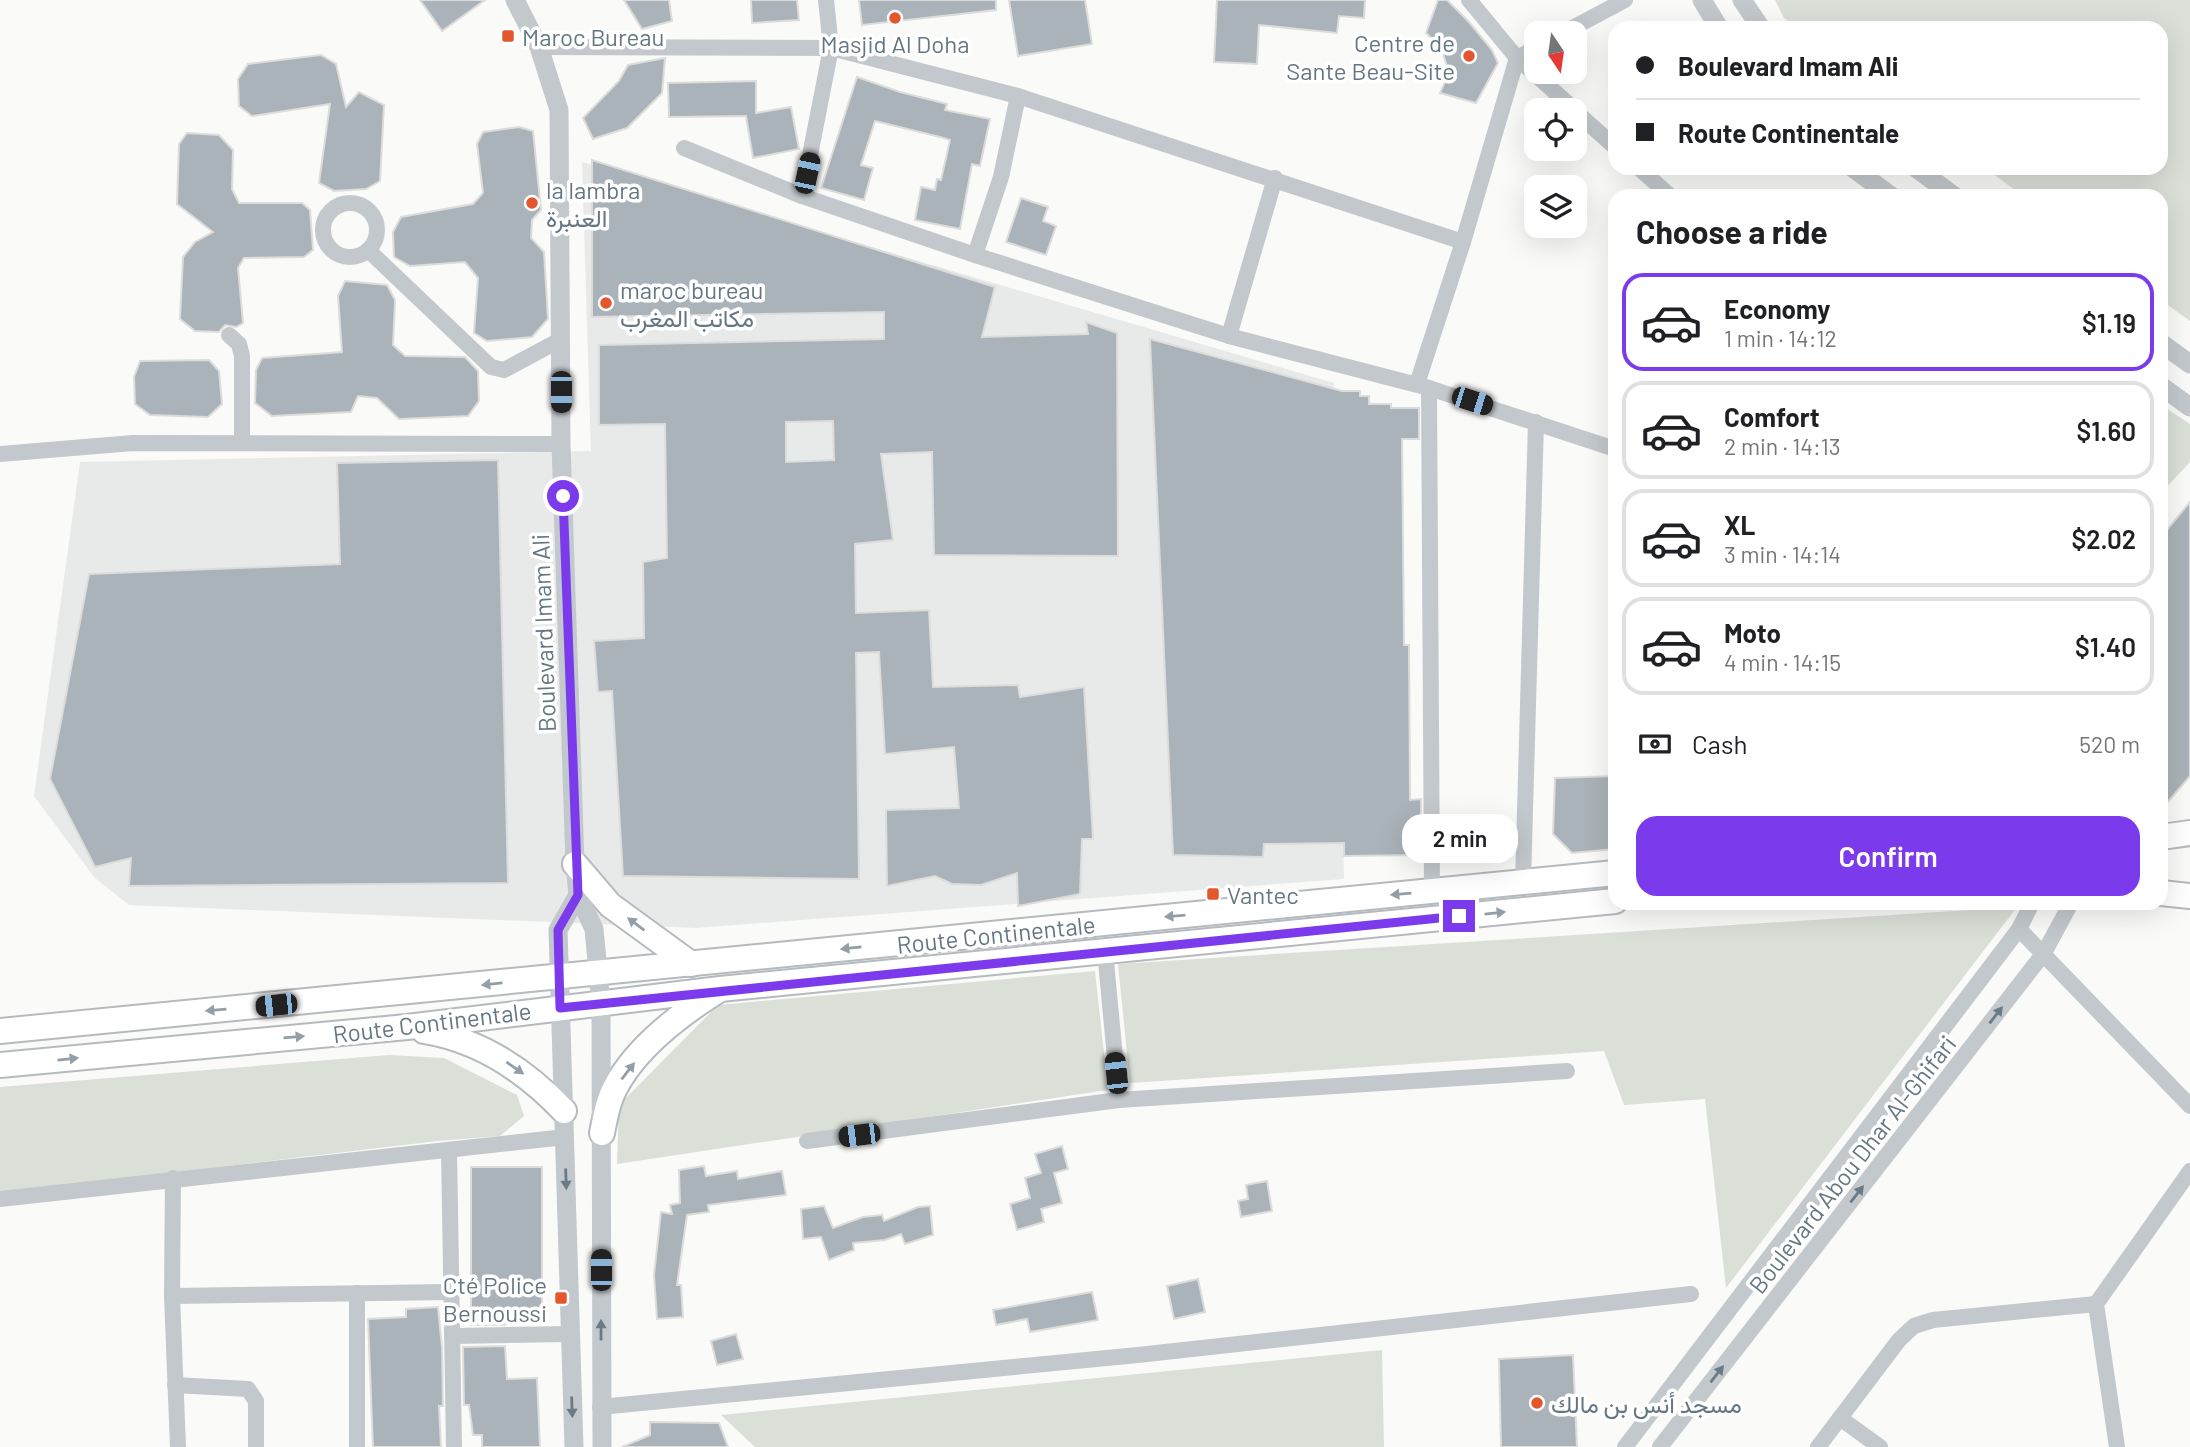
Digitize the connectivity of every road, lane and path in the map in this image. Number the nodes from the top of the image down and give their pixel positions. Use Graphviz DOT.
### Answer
graph roads {
  1 [pos="515,0"];
  2 [pos="826,0"];
  3 [pos="1469,0"];
  4 [pos="1625,0"];
  5 [pos="1702,0"];
  6 [pos="1742,0"];
  7 [pos="1586,21"];
  8 [pos="1716,21"];
  9 [pos="1756,21"];
  10 [pos="539,47"];
  11 [pos="831,48"];
  12 [pos="1524,54"];
  13 [pos="1517,58"];
  14 [pos="1018,96"];
  15 [pos="1561,98"];
  16 [pos="1587,122"];
  17 [pos="1608,141"];
  18 [pos="684,148"];
  19 [pos="1647,175"];
  20 [pos="1862,175"];
  21 [pos="1926,175"];
  22 [pos="1275,178"];
  23 [pos="1662,189"];
  24 [pos="1882,189"];
  25 [pos="1944,189"];
  26 [pos="802,196"];
  27 [pos="1463,242"];
  28 [pos="368,250"];
  29 [pos="975,255"];
  30 [pos="229,335"];
  31 [pos="1229,336"];
  32 [pos="560,340"];
  33 [pos="2168,348"];
  34 [pos="2190,364"];
  35 [pos="1423,386"];
  36 [pos="2168,391"];
  37 [pos="2190,407"];
  38 [pos="1536,422"];
  39 [pos="242,443"];
  40 [pos="561,444"];
  41 [pos="1608,447"];
  42 [pos="0,454"];
  43 [pos="2190,834"];
  44 [pos="2168,836"];
  45 [pos="2168,844"];
  46 [pos="2190,846"];
  47 [pos="575,864"];
  48 [pos="1608,874"];
  49 [pos="2168,878"];
  50 [pos="2190,879"];
  51 [pos="1523,882"];
  52 [pos="1432,891"];
  53 [pos="2168,894"];
  54 [pos="578,895"];
  55 [pos="2190,896"];
  56 [pos="1608,902"];
  57 [pos="2028,910"];
  58 [pos="2067,910"];
  59 [pos="2019,929"];
  60 [pos="1105,951"];
  61 [pos="2045,953"];
  62 [pos="691,964"];
  63 [pos="599,972"];
  64 [pos="559,976"];
  65 [pos="720,989"];
  66 [pos="601,1003"];
  67 [pos="560,1008"];
  68 [pos="407,1027"];
  69 [pos="0,1031"];
  70 [pos="0,1065"];
  71 [pos="1567,1071"];
  72 [pos="1119,1100"];
  73 [pos="2190,1106"];
  74 [pos="564,1111"];
  75 [pos="602,1133"];
  76 [pos="565,1137"];
  77 [pos="807,1141"];
  78 [pos="449,1150"];
  79 [pos="2190,1171"];
  80 [pos="173,1178"];
  81 [pos="0,1199"];
  82 [pos="450,1292"];
  83 [pos="357,1293"];
  84 [pos="1691,1294"];
  85 [pos="172,1296"];
  86 [pos="2096,1304"];
  87 [pos="570,1334"];
  88 [pos="452,1336"];
  89 [pos="175,1385"];
  90 [pos="600,1407"];
  91 [pos="1840,1418"];
  92 [pos="177,1447"];
  93 [pos="256,1447"];
  94 [pos="357,1447"];
  95 [pos="454,1447"];
  96 [pos="574,1447"];
  97 [pos="601,1447"];
  98 [pos="1625,1447"];
  99 [pos="1660,1447"];
  100 [pos="1818,1447"];
  101 [pos="1880,1447"];
  102 [pos="2117,1447"];
  1 -- 10 [label="street, Boulevard Imam Ali"];
  2 -- 11 [label="street"];
  3 -- 13 [label="street"];
  4 -- 7 [label="street"];
  5 -- 8 [label="street"];
  6 -- 9 [label="street"];
  10 -- 11 [label="street"];
  10 -- 32 [label="street, Boulevard Imam Ali"];
  11 -- 14 [label="street"];
  11 -- 26 [label="street"];
  12 -- 13 [label="street"];
  13 -- 15 [label="street"];
  13 -- 27 [label="street"];
  14 -- 22 [label="street"];
  14 -- 29 [label="street"];
  16 -- 17 [label="street"];
  18 -- 26 [label="street"];
  19 -- 23 [label="street"];
  20 -- 24 [label="street"];
  21 -- 25 [label="street"];
  22 -- 27 [label="street"];
  22 -- 31 [label="street"];
  26 -- 29 [label="street"];
  27 -- 35 [label="street"];
  28 -- 32 [label="street"];
  29 -- 31 [label="street"];
  30 -- 39 [label="street"];
  31 -- 35 [label="street"];
  32 -- 40 [label="street, Boulevard Imam Ali"];
  33 -- 34 [label="street"];
  35 -- 38 [label="street"];
  35 -- 52 [label="street"];
  36 -- 37 [label="street"];
  38 -- 41 [label="street"];
  38 -- 51 [label="street"];
  39 -- 40 [label="street"];
  39 -- 42 [label="street"];
  40 -- 47 [label="street, Boulevard Imam Ali"];
  43 -- 44 [label="main road"];
  45 -- 46 [label="main road"];
  47 -- 54 [label="street, Boulevard Imam Ali"];
  62 -- 47 [label="main road, one-way"];
  48 -- 51 [label="main road, Route Continentale"];
  49 -- 50 [label="main road"];
  51 -- 52 [label="main road, Route Continentale"];
  52 -- 62 [label="main road, Route Continentale, one-way"];
  53 -- 55 [label="main road"];
  54 -- 63 [label="street, Boulevard Imam Ali"];
  54 -- 64 [label="street"];
  60 -- 56 [label="main road, Route Continentale, one-way"];
  57 -- 59 [label="street, Boulevard Abou Dhar Al-Ghifari"];
  58 -- 61 [label="street, Boulevard Abou Dhar Al-Ghifari"];
  59 -- 61 [label="street"];
  59 -- 98 [label="street, Boulevard Abou Dhar Al-Ghifari"];
  60 -- 65 [label="main road, Route Continentale"];
  60 -- 72 [label="street"];
  61 -- 73 [label="street"];
  99 -- 61 [label="street, Boulevard Abou Dhar Al-Ghifari, one-way"];
  62 -- 63 [label="main road, Route Continentale"];
  63 -- 64 [label="main road, Route Continentale"];
  63 -- 66 [label="street, Boulevard Imam Ali"];
  64 -- 67 [label="street"];
  64 -- 69 [label="main road, Route Continentale, one-way"];
  65 -- 66 [label="main road, Route Continentale"];
  75 -- 65 [label="main road, one-way"];
  66 -- 67 [label="main road, Route Continentale"];
  66 -- 75 [label="street, Boulevard Imam Ali"];
  67 -- 68 [label="main road, Route Continentale"];
  67 -- 74 [label="street"];
  70 -- 68 [label="main road, Route Continentale, one-way"];
  68 -- 74 [label="main road, one-way"];
  71 -- 72 [label="street"];
  72 -- 77 [label="street"];
  74 -- 76 [label="street"];
  90 -- 75 [label="street, Boulevard Imam Ali, one-way"];
  76 -- 78 [label="street"];
  76 -- 87 [label="street, one-way"];
  78 -- 80 [label="street"];
  78 -- 82 [label="street"];
  79 -- 86 [label="street"];
  80 -- 81 [label="street"];
  80 -- 85 [label="street"];
  82 -- 83 [label="street"];
  82 -- 88 [label="street"];
  83 -- 85 [label="street"];
  83 -- 94 [label="street"];
  84 -- 90 [label="street"];
  85 -- 89 [label="street"];
  86 -- 91 [label="street"];
  86 -- 102 [label="street"];
  87 -- 88 [label="street"];
  87 -- 96 [label="street, one-way"];
  88 -- 95 [label="street"];
  89 -- 92 [label="street"];
  89 -- 93 [label="street"];
  90 -- 97 [label="street, Boulevard Imam Ali"];
  91 -- 100 [label="street"];
  91 -- 101 [label="street"];
}
